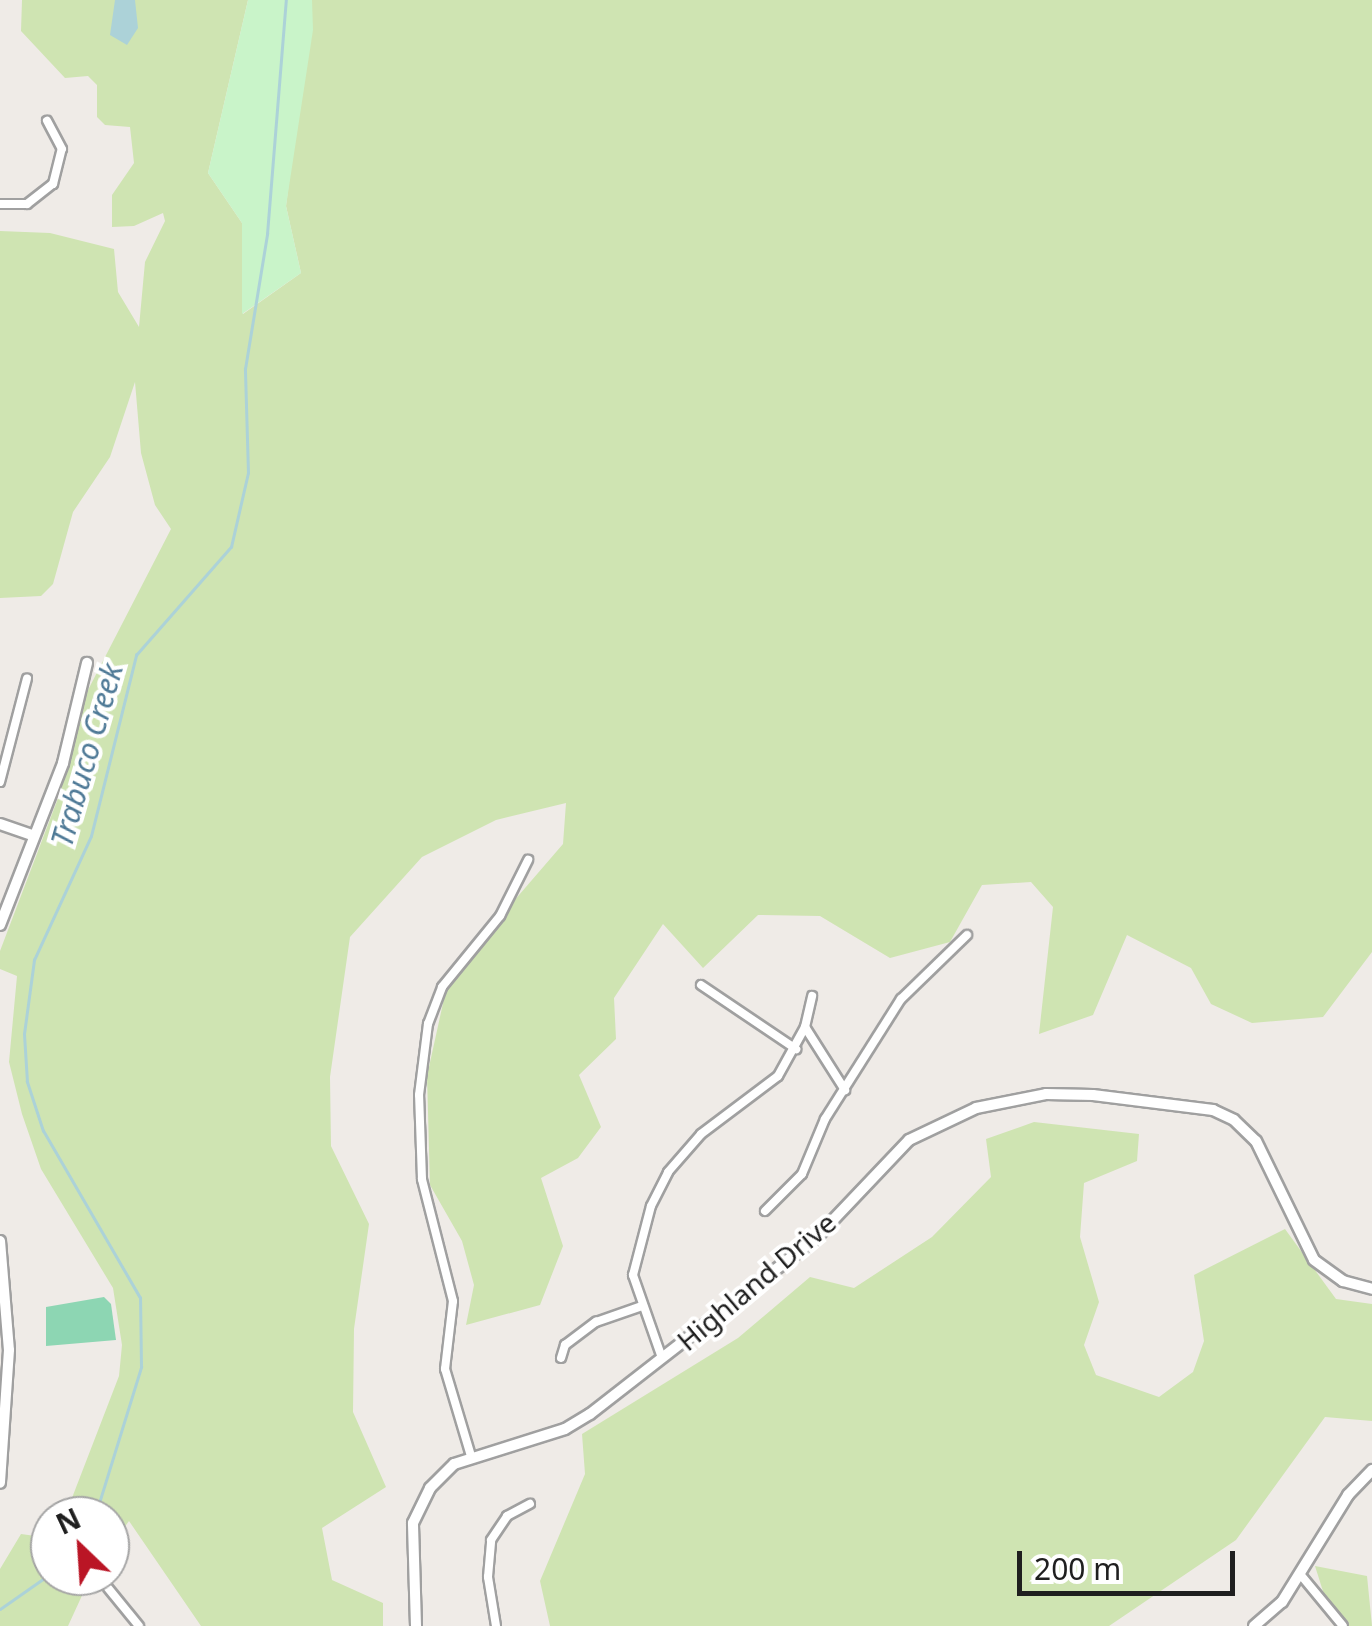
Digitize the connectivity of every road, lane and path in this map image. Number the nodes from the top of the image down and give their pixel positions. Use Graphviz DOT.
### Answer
graph roads {
  1 [pos="47,120"];
  2 [pos="0,204"];
  3 [pos="88,663"];
  4 [pos="27,678"];
  5 [pos="0,782"];
  6 [pos="0,824"];
  7 [pos="34,836"];
  8 [pos="528,860"];
  9 [pos="0,925"];
  10 [pos="967,935"];
  11 [pos="701,985"];
  12 [pos="812,996"];
  13 [pos="806,1027"];
  14 [pos="796,1049"];
  15 [pos="845,1090"];
  16 [pos="764,1211"];
  17 [pos="0,1242"];
  18 [pos="1372,1289"];
  19 [pos="638,1306"];
  20 [pos="562,1358"];
  21 [pos="662,1358"];
  22 [pos="471,1456"];
  23 [pos="1372,1470"];
  24 [pos="0,1483"];
  25 [pos="530,1504"];
  26 [pos="1300,1574"];
  27 [pos="115,1596"];
  28 [pos="139,1626"];
  29 [pos="416,1626"];
  30 [pos="496,1626"];
  31 [pos="1254,1626"];
  32 [pos="1344,1626"];
  1 -- 2 [label="street"];
  3 -- 7 [label="street"];
  4 -- 5 [label="street"];
  6 -- 7 [label="street"];
  7 -- 9 [label="street"];
  8 -- 22 [label="street"];
  10 -- 15 [label="street"];
  11 -- 14 [label="street"];
  12 -- 13 [label="street"];
  13 -- 14 [label="street"];
  13 -- 15 [label="street"];
  14 -- 19 [label="street"];
  15 -- 16 [label="street"];
  17 -- 24 [label="street"];
  18 -- 21 [label="street, Highland Drive"];
  19 -- 20 [label="street"];
  19 -- 21 [label="street"];
  21 -- 22 [label="street, Highland Drive"];
  22 -- 29 [label="street, Highland Drive"];
  23 -- 26 [label="street"];
  25 -- 30 [label="street"];
  26 -- 31 [label="street"];
  26 -- 32 [label="street"];
  27 -- 28 [label="street"];
}
